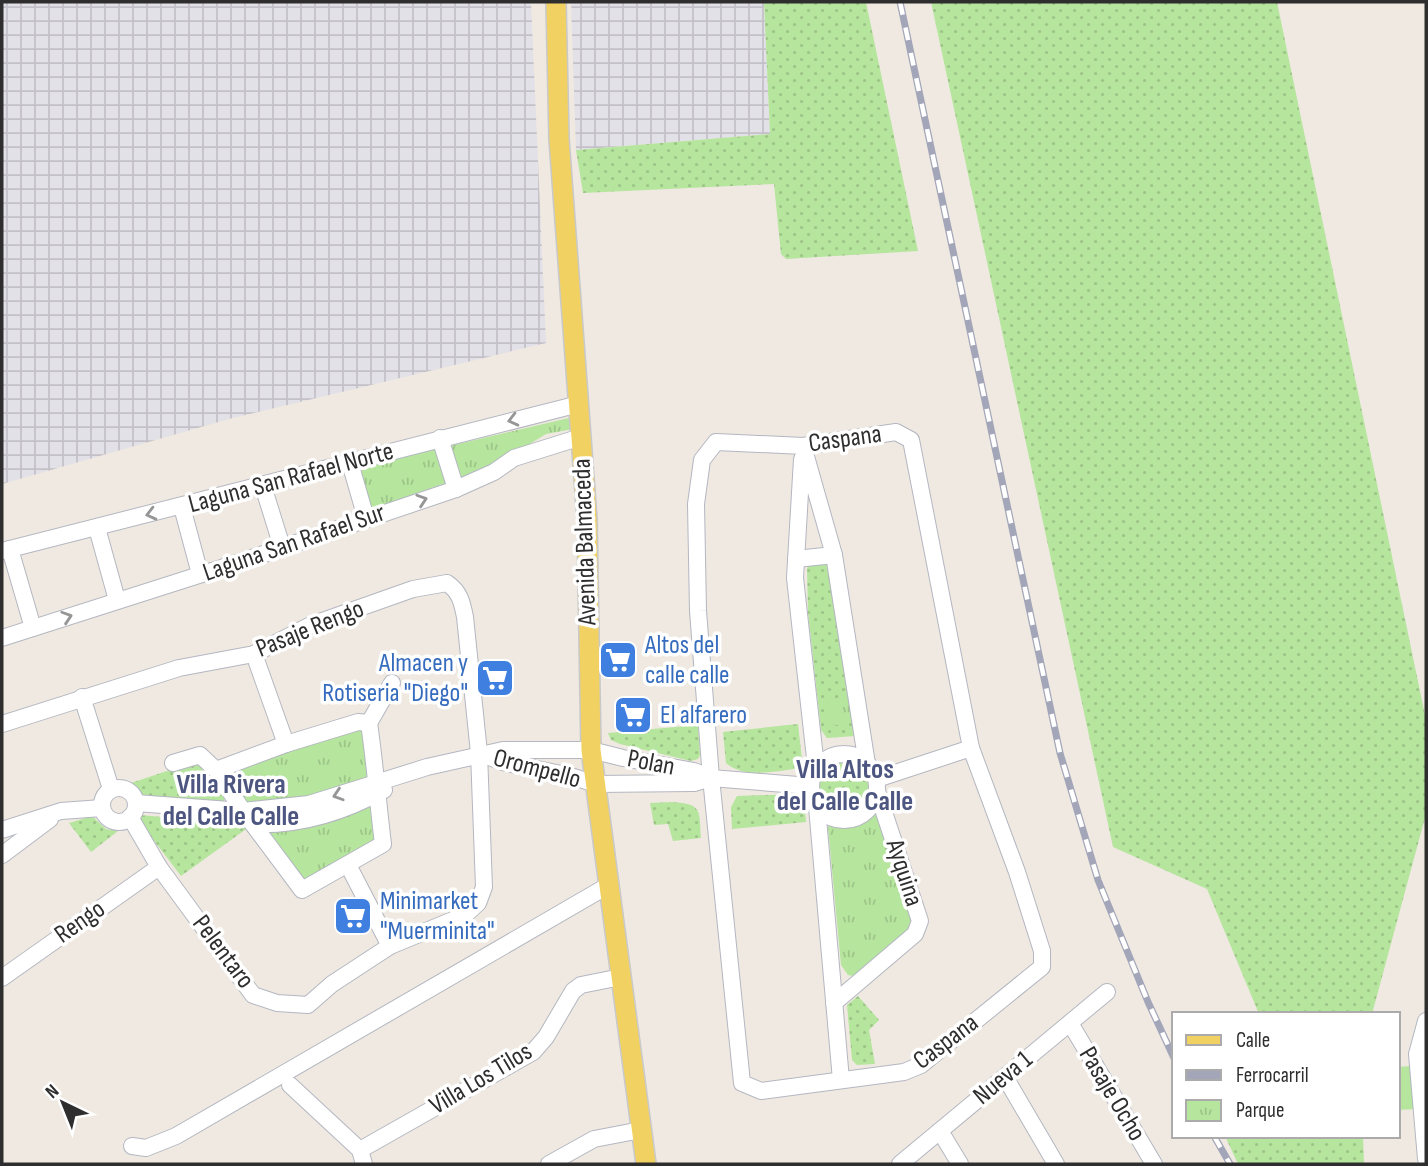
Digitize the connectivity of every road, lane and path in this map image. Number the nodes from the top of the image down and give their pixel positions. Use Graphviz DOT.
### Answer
graph roads {
  1 [pos="556,2"];
  2 [pos="579,404"];
  3 [pos="581,437"];
  4 [pos="440,438"];
  5 [pos="803,446"];
  6 [pos="349,463"];
  7 [pos="263,486"];
  8 [pos="456,489"];
  9 [pos="182,506"];
  10 [pos="366,518"];
  11 [pos="97,528"];
  12 [pos="282,547"];
  13 [pos="6,550"];
  14 [pos="834,555"];
  15 [pos="796,559"];
  16 [pos="200,574"];
  17 [pos="117,600"];
  18 [pos="33,628"];
  19 [pos="2,638"];
  20 [pos="254,653"];
  21 [pos="392,683"];
  22 [pos="82,697"];
  23 [pos="369,723"];
  24 [pos="2,724"];
  25 [pos="286,744"];
  26 [pos="971,748"];
  27 [pos="591,750"];
  28 [pos="480,753"];
  29 [pos="173,764"];
  30 [pos="867,764"];
  31 [pos="816,767"];
  32 [pos="216,769"];
  33 [pos="711,778"];
  34 [pos="595,785"];
  35 [pos="877,785"];
  36 [pos="810,786"];
  37 [pos="377,787"];
  38 [pos="111,789"];
  39 [pos="817,807"];
  40 [pos="102,808"];
  41 [pos="133,810"];
  42 [pos="61,811"];
  43 [pos="248,818"];
  44 [pos="2,830"];
  45 [pos="2,855"];
  46 [pos="348,865"];
  47 [pos="159,867"];
  48 [pos="609,886"];
  49 [pos="390,946"];
  50 [pos="621,977"];
  51 [pos="2,978"];
  52 [pos="1107,992"];
  53 [pos="834,1003"];
  54 [pos="1426,1021"];
  55 [pos="1070,1023"];
  56 [pos="1005,1077"];
  57 [pos="841,1080"];
  58 [pos="290,1085"];
  59 [pos="1424,1108"];
  60 [pos="641,1130"];
  61 [pos="940,1131"];
  62 [pos="132,1146"];
  63 [pos="362,1157"];
  64 [pos="1426,1159"];
  65 [pos="549,1164"];
  66 [pos="646,1164"];
  67 [pos="900,1164"];
  68 [pos="960,1164"];
  69 [pos="1056,1164"];
  70 [pos="1153,1164"];
  1 -- 2 [label="main road, Avenida Balmaceda"];
  2 -- 3 [label="main road, Avenida Balmaceda"];
  2 -- 4 [label="street, Laguna San Rafael Norte, one-way"];
  3 -- 8 [label="street, Laguna San Rafael Sur"];
  3 -- 27 [label="main road, Avenida Balmaceda"];
  4 -- 6 [label="street, Laguna San Rafael Norte"];
  4 -- 8 [label="street"];
  5 -- 14 [label="street"];
  5 -- 15 [label="street"];
  5 -- 26 [label="street, Caspana"];
  5 -- 33 [label="street, Caspana"];
  6 -- 7 [label="street, Laguna San Rafael Norte"];
  6 -- 10 [label="street"];
  7 -- 9 [label="street, Laguna San Rafael Norte"];
  7 -- 12 [label="street"];
  10 -- 8 [label="street, Laguna San Rafael Sur, one-way"];
  9 -- 11 [label="street, Laguna San Rafael Norte, one-way"];
  9 -- 16 [label="street"];
  10 -- 12 [label="street, Laguna San Rafael Sur"];
  11 -- 13 [label="street, Laguna San Rafael Norte"];
  11 -- 17 [label="street"];
  12 -- 16 [label="street, Laguna San Rafael Sur"];
  13 -- 18 [label="street"];
  14 -- 15 [label="street"];
  14 -- 30 [label="street"];
  15 -- 31 [label="street"];
  16 -- 17 [label="street, Laguna San Rafael Sur"];
  18 -- 17 [label="street, Laguna San Rafael Sur, one-way"];
  18 -- 19 [label="street, Laguna San Rafael Sur"];
  20 -- 22 [label="street, Pasaje Rengo"];
  20 -- 25 [label="street"];
  20 -- 28 [label="street, Pasaje Rengo"];
  21 -- 23 [label="street"];
  22 -- 24 [label="street, Pasaje Rengo"];
  22 -- 38 [label="street"];
  23 -- 25 [label="street"];
  23 -- 37 [label="street"];
  25 -- 32 [label="street"];
  26 -- 35 [label="street"];
  26 -- 57 [label="street, Caspana"];
  27 -- 28 [label="street, Orompello"];
  27 -- 33 [label="street, Polan"];
  27 -- 34 [label="main road, Avenida Balmaceda"];
  28 -- 34 [label="street, Orompello"];
  28 -- 37 [label="street, Orompello"];
  28 -- 49 [label="street, Pelentaro"];
  29 -- 32 [label="street"];
  30 -- 31 [label="street"];
  30 -- 35 [label="street"];
  31 -- 36 [label="street"];
  32 -- 43 [label="street"];
  33 -- 34 [label="street, Polan"];
  33 -- 36 [label="street, Polan"];
  33 -- 57 [label="street, Caspana"];
  34 -- 48 [label="main road, Avenida Balmaceda"];
  35 -- 39 [label="street"];
  35 -- 53 [label="street, Ayquina"];
  36 -- 39 [label="street"];
  37 -- 43 [label="street, Orompello"];
  37 -- 46 [label="street"];
  38 -- 40 [label="street"];
  38 -- 41 [label="street, Orompello"];
  39 -- 53 [label="street"];
  40 -- 41 [label="street, Orompello"];
  40 -- 42 [label="street, Orompello"];
  41 -- 43 [label="street, Orompello"];
  41 -- 47 [label="street, Pelentaro"];
  42 -- 44 [label="street, Orompello"];
  42 -- 45 [label="street"];
  43 -- 46 [label="street"];
  46 -- 49 [label="street"];
  47 -- 49 [label="street, Pelentaro"];
  47 -- 51 [label="street, Rengo"];
  48 -- 50 [label="main road, Avenida Balmaceda"];
  48 -- 62 [label="street"];
  50 -- 60 [label="main road, Avenida Balmaceda"];
  50 -- 63 [label="street, Villa Los Tilos"];
  52 -- 55 [label="street, Nueva 1"];
  53 -- 57 [label="street"];
  54 -- 59 [label="street"];
  55 -- 56 [label="street, Nueva 1"];
  55 -- 70 [label="street, Pasaje Ocho"];
  56 -- 61 [label="street, Nueva 1"];
  56 -- 69 [label="street"];
  58 -- 63 [label="street, Villa Los Tilos"];
  59 -- 64 [label="street"];
  60 -- 65 [label="street"];
  60 -- 66 [label="main road, Avenida Balmaceda"];
  61 -- 67 [label="street, Nueva 1"];
  61 -- 68 [label="street"];
}
